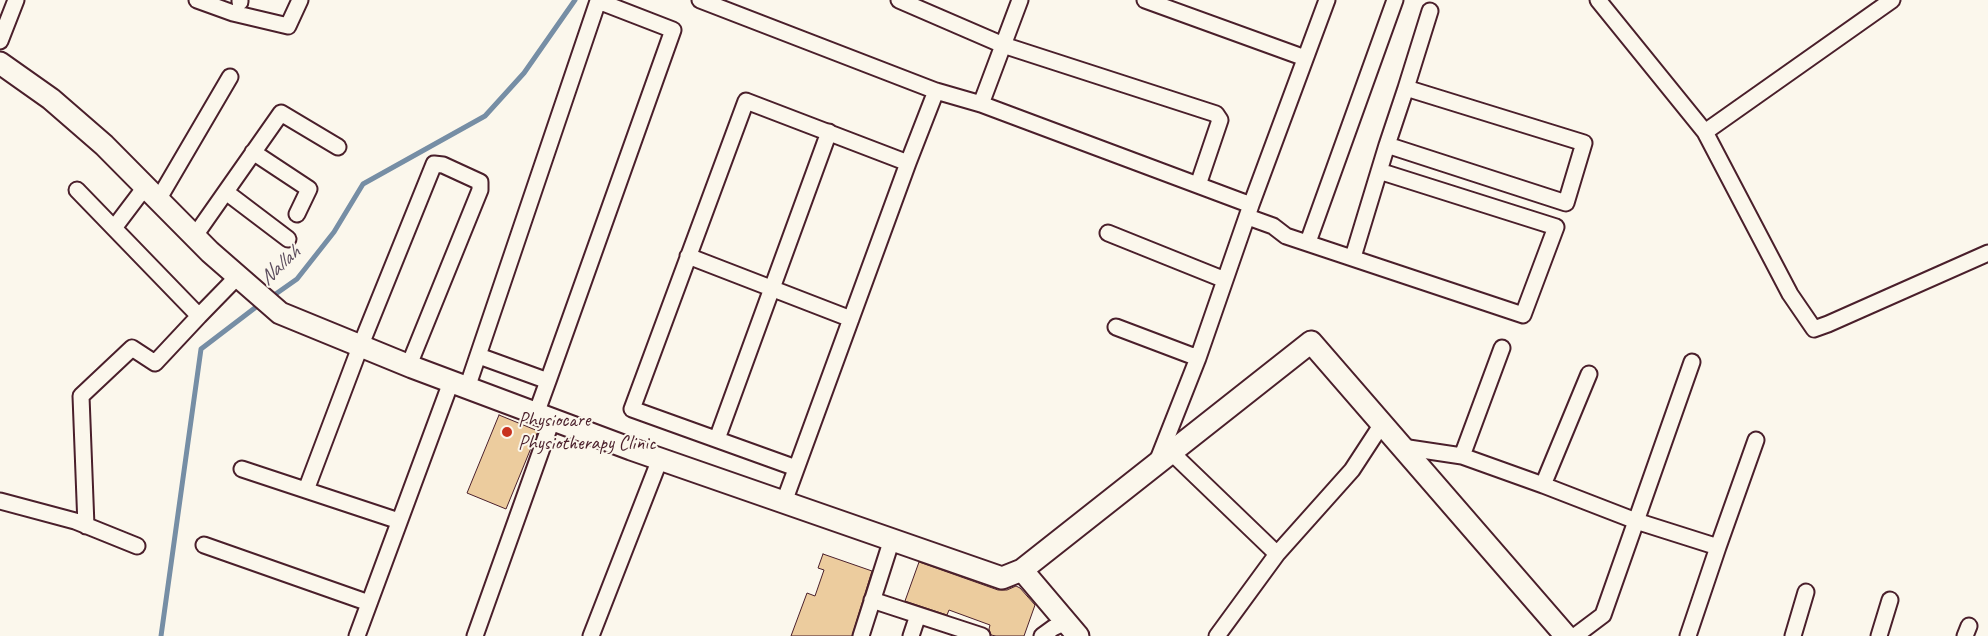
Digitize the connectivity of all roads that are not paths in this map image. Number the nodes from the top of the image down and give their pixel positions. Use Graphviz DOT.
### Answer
graph roads {
  1 [pos="16,0"];
  2 [pos="197,0"];
  3 [pos="300,0"];
  4 [pos="700,0"];
  5 [pos="899,0"];
  6 [pos="1020,0"];
  7 [pos="1145,0"];
  8 [pos="1328,0"];
  9 [pos="1395,0"];
  10 [pos="1598,0"];
  11 [pos="1892,0"];
  12 [pos="1430,11"];
  13 [pos="5,12"];
  14 [pos="0,41"];
  15 [pos="1003,45"];
  16 [pos="1305,58"];
  17 [pos="0,63"];
  18 [pos="230,77"];
  19 [pos="1406,88"];
  20 [pos="936,90"];
  21 [pos="980,104"];
  22 [pos="829,132"];
  23 [pos="1705,132"];
  24 [pos="1387,145"];
  25 [pos="338,147"];
  26 [pos="253,152"];
  27 [pos="908,163"];
  28 [pos="1379,171"];
  29 [pos="1198,185"];
  30 [pos="77,190"];
  31 [pos="226,192"];
  32 [pos="152,194"];
  33 [pos="1566,203"];
  34 [pos="296,214"];
  35 [pos="1247,216"];
  36 [pos="1556,227"];
  37 [pos="114,228"];
  38 [pos="1108,233"];
  39 [pos="194,237"];
  40 [pos="288,239"];
  41 [pos="1308,242"];
  42 [pos="1988,253"];
  43 [pos="688,256"];
  44 [pos="1353,257"];
  45 [pos="238,276"];
  46 [pos="1225,280"];
  47 [pos="772,288"];
  48 [pos="198,316"];
  49 [pos="852,319"];
  50 [pos="1116,327"];
  51 [pos="360,347"];
  52 [pos="1502,348"];
  53 [pos="479,356"];
  54 [pos="1198,358"];
  55 [pos="1692,362"];
  56 [pos="409,365"];
  57 [pos="1589,374"];
  58 [pos="548,381"];
  59 [pos="459,385"];
  60 [pos="544,417"];
  61 [pos="1382,424"];
  62 [pos="717,439"];
  63 [pos="1756,440"];
  64 [pos="1402,447"];
  65 [pos="1462,456"];
  66 [pos="1164,458"];
  67 [pos="660,459"];
  68 [pos="796,468"];
  69 [pos="242,469"];
  70 [pos="1543,485"];
  71 [pos="306,490"];
  72 [pos="0,501"];
  73 [pos="784,502"];
  74 [pos="399,521"];
  75 [pos="1636,521"];
  76 [pos="86,526"];
  77 [pos="892,539"];
  78 [pos="204,545"];
  79 [pos="137,546"];
  80 [pos="1718,547"];
  81 [pos="1277,554"];
  82 [pos="1022,570"];
  83 [pos="1806,592"];
  84 [pos="872,600"];
  85 [pos="1890,600"];
  86 [pos="369,603"];
  87 [pos="918,615"];
  88 [pos="1072,629"];
  89 [pos="357,636"];
  90 [pos="475,636"];
  91 [pos="591,636"];
  92 [pos="861,636"];
  93 [pos="911,636"];
  94 [pos="982,636"];
  95 [pos="1042,636"];
  96 [pos="1218,636"];
  97 [pos="1566,636"];
  98 [pos="1574,636"];
  99 [pos="1688,636"];
  100 [pos="1793,636"];
  101 [pos="1879,636"];
  1 -- 13 [label="street"];
  2 -- 3 [label="street"];
  4 -- 20 [label="street"];
  5 -- 15 [label="street"];
  6 -- 15 [label="street"];
  7 -- 16 [label="street"];
  8 -- 16 [label="street"];
  9 -- 41 [label="street"];
  10 -- 23 [label="street"];
  11 -- 23 [label="street"];
  12 -- 19 [label="street"];
  13 -- 14 [label="street"];
  15 -- 21 [label="street"];
  15 -- 29 [label="street"];
  16 -- 35 [label="street"];
  17 -- 32 [label="street"];
  18 -- 32 [label="street"];
  19 -- 24 [label="street"];
  19 -- 33 [label="street"];
  20 -- 21 [label="street"];
  20 -- 27 [label="street"];
  21 -- 29 [label="street"];
  22 -- 27 [label="street"];
  22 -- 43 [label="street"];
  22 -- 47 [label="street"];
  23 -- 42 [label="street"];
  24 -- 28 [label="street"];
  24 -- 33 [label="street"];
  25 -- 26 [label="street"];
  26 -- 31 [label="street"];
  26 -- 34 [label="street"];
  27 -- 49 [label="street"];
  28 -- 36 [label="street"];
  28 -- 44 [label="street"];
  29 -- 35 [label="street"];
  30 -- 37 [label="street"];
  31 -- 39 [label="street"];
  31 -- 40 [label="street"];
  32 -- 37 [label="street"];
  32 -- 39 [label="street"];
  33 -- 36 [label="street"];
  35 -- 41 [label="street"];
  35 -- 46 [label="street"];
  36 -- 44 [label="street"];
  37 -- 48 [label="street"];
  38 -- 46 [label="street"];
  39 -- 45 [label="street"];
  41 -- 44 [label="street"];
  43 -- 47 [label="street"];
  43 -- 62 [label="street"];
  45 -- 48 [label="street"];
  45 -- 51 [label="street"];
  46 -- 54 [label="street"];
  47 -- 49 [label="street"];
  47 -- 62 [label="street"];
  48 -- 76 [label="street"];
  49 -- 68 [label="street"];
  50 -- 54 [label="street"];
  51 -- 56 [label="street"];
  51 -- 56 [label="street"];
  51 -- 71 [label="street"];
  52 -- 65 [label="street"];
  53 -- 58 [label="street"];
  53 -- 58 [label="street"];
  53 -- 59 [label="street"];
  54 -- 66 [label="street"];
  55 -- 75 [label="street"];
  56 -- 59 [label="street"];
  57 -- 70 [label="street"];
  58 -- 60 [label="street"];
  59 -- 60 [label="street"];
  59 -- 74 [label="street"];
  60 -- 67 [label="street"];
  60 -- 90 [label="street"];
  61 -- 64 [label="street"];
  61 -- 66 [label="street"];
  61 -- 81 [label="street"];
  62 -- 68 [label="street"];
  63 -- 80 [label="street"];
  64 -- 65 [label="street"];
  64 -- 97 [label="street"];
  65 -- 70 [label="street"];
  66 -- 81 [label="street"];
  66 -- 82 [label="street"];
  67 -- 73 [label="street"];
  67 -- 91 [label="street"];
  68 -- 73 [label="street"];
  69 -- 71 [label="street"];
  70 -- 75 [label="street"];
  71 -- 74 [label="street"];
  72 -- 76 [label="street"];
  73 -- 77 [label="street"];
  74 -- 86 [label="street"];
  75 -- 80 [label="street"];
  75 -- 98 [label="street"];
  76 -- 79 [label="street"];
  77 -- 82 [label="street"];
  77 -- 84 [label="street"];
  78 -- 86 [label="street"];
  80 -- 99 [label="street"];
  81 -- 96 [label="street"];
  82 -- 88 [label="street"];
  83 -- 100 [label="street"];
  84 -- 87 [label="street"];
  84 -- 92 [label="street"];
  85 -- 101 [label="street"];
  86 -- 89 [label="street"];
  87 -- 93 [label="street"];
  87 -- 94 [label="street"];
  88 -- 95 [label="street"];
}
